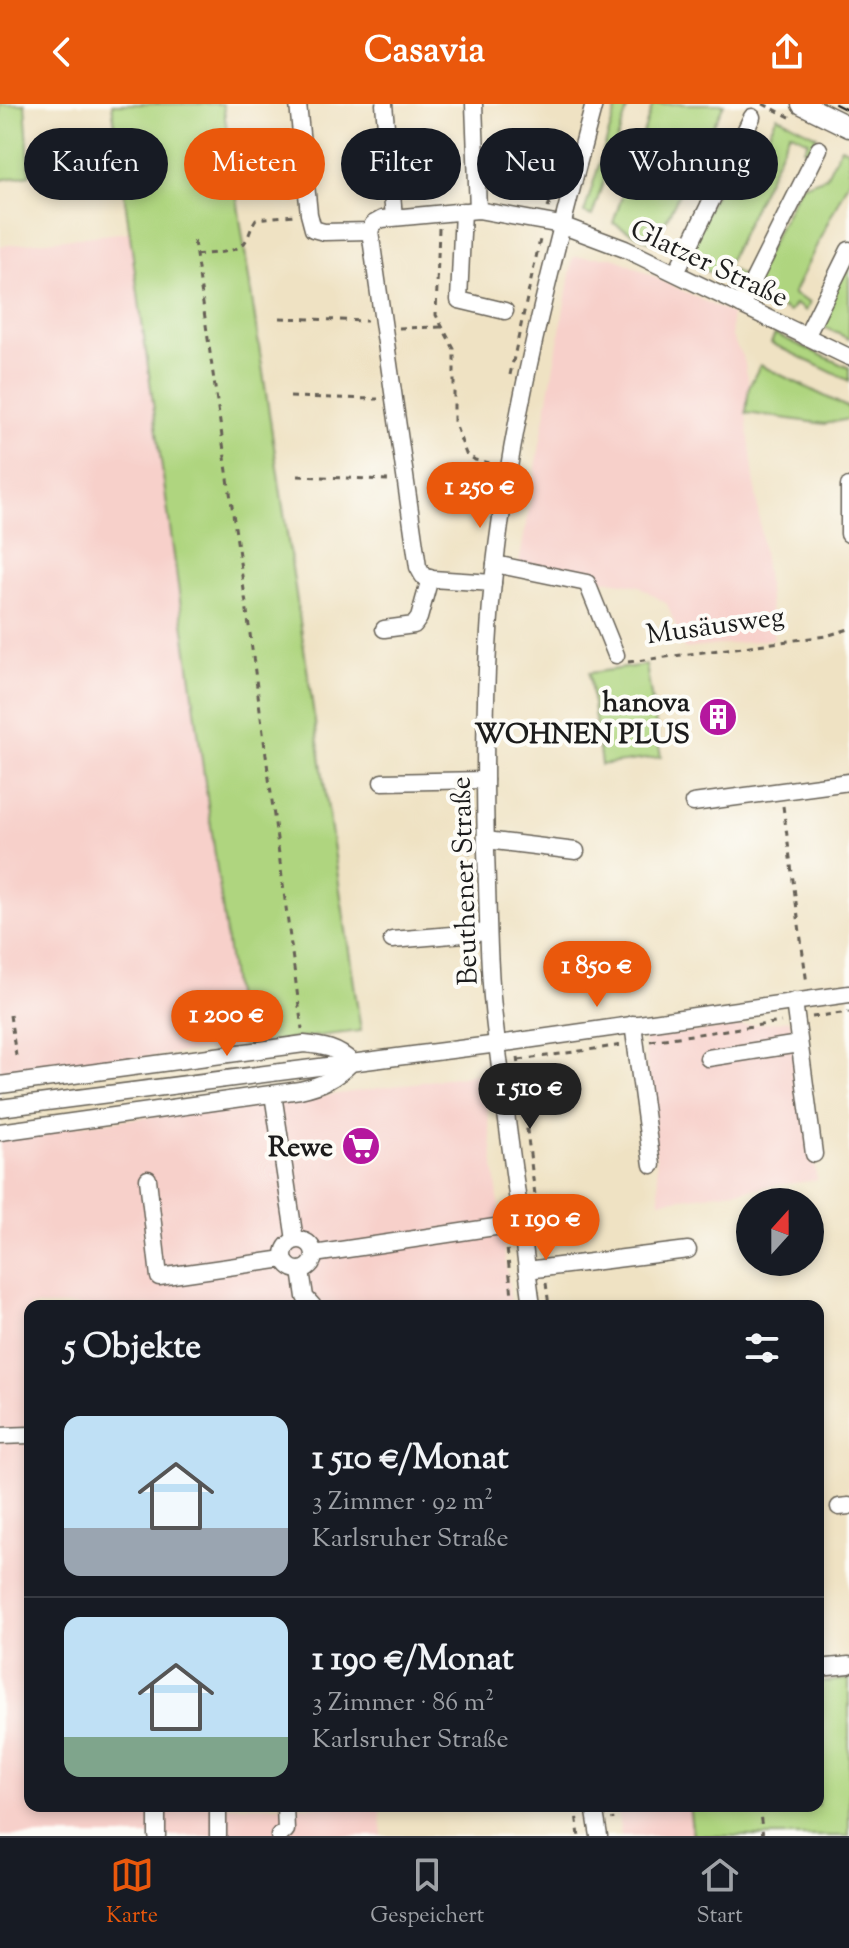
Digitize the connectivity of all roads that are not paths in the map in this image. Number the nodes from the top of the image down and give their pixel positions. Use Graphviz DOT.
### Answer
graph roads {
  1 [pos="298,104"];
  2 [pos="384,104"];
  3 [pos="474,104"];
  4 [pos="594,104"];
  5 [pos="802,104"];
  6 [pos="752,117"];
  7 [pos="849,127"];
  8 [pos="819,149"];
  9 [pos="470,211"];
  10 [pos="394,217"];
  11 [pos="561,225"];
  12 [pos="370,231"];
  13 [pos="849,250"];
  14 [pos="676,273"];
  15 [pos="741,305"];
  16 [pos="505,311"];
  17 [pos="806,337"];
  18 [pos="849,357"];
  19 [pos="849,486"];
  20 [pos="849,534"];
  21 [pos="495,564"];
  22 [pos="430,578"];
  23 [pos="493,583"];
  24 [pos="384,629"];
  25 [pos="616,655"];
  26 [pos="485,780"];
  27 [pos="382,782"];
  28 [pos="849,782"];
  29 [pos="693,803"];
  30 [pos="486,840"];
  31 [pos="576,851"];
  32 [pos="488,932"];
  33 [pos="392,940"];
  34 [pos="849,994"];
  35 [pos="794,1001"];
  36 [pos="633,1024"];
  37 [pos="498,1044"];
  38 [pos="799,1044"];
  39 [pos="708,1058"];
  40 [pos="352,1062"];
  41 [pos="0,1085"];
  42 [pos="273,1094"];
  43 [pos="0,1108"];
  44 [pos="0,1132"];
  45 [pos="814,1154"];
  46 [pos="652,1165"];
  47 [pos="148,1179"];
  48 [pos="522,1223"];
  49 [pos="295,1240"];
  50 [pos="688,1250"];
  51 [pos="314,1254"];
  52 [pos="284,1259"];
  53 [pos="536,1269"];
  54 [pos="301,1270"];
  55 [pos="308,1300"];
  56 [pos="533,1300"];
  57 [pos="24,1435"];
  58 [pos="0,1436"];
  59 [pos="849,1665"];
  60 [pos="824,1667"];
  61 [pos="157,1812"];
  62 [pos="218,1812"];
  63 [pos="285,1812"];
  64 [pos="595,1812"];
  65 [pos="157,1836"];
  66 [pos="218,1836"];
  67 [pos="279,1836"];
  68 [pos="599,1836"];
  1 -- 12 [label="street, Glatzer Straße"];
  2 -- 10 [label="street"];
  3 -- 9 [label="street"];
  4 -- 11 [label="street, Beuthener Straße"];
  5 -- 7 [label="main road"];
  6 -- 14 [label="street"];
  8 -- 15 [label="street"];
  9 -- 10 [label="street, Glatzer Straße"];
  9 -- 11 [label="street, Glatzer Straße"];
  9 -- 16 [label="street"];
  10 -- 12 [label="street, Glatzer Straße"];
  11 -- 14 [label="street, Glatzer Straße"];
  11 -- 21 [label="street, Beuthener Straße"];
  12 -- 22 [label="street"];
  13 -- 17 [label="street"];
  14 -- 15 [label="street, Glatzer Straße"];
  15 -- 17 [label="street, Glatzer Straße"];
  17 -- 18 [label="street, Glatzer Straße"];
  19 -- 20 [label="street"];
  21 -- 23 [label="street, Beuthener Straße"];
  21 -- 25 [label="street, Musäusweg"];
  22 -- 23 [label="street"];
  22 -- 24 [label="street"];
  23 -- 26 [label="street, Beuthener Straße"];
  26 -- 27 [label="street"];
  26 -- 30 [label="street, Beuthener Straße"];
  28 -- 29 [label="street"];
  30 -- 31 [label="street"];
  30 -- 32 [label="street, Beuthener Straße"];
  32 -- 33 [label="street"];
  32 -- 37 [label="street, Beuthener Straße"];
  34 -- 35 [label="street"];
  35 -- 36 [label="street"];
  35 -- 38 [label="street"];
  36 -- 37 [label="street"];
  36 -- 46 [label="street"];
  37 -- 40 [label="street"];
  37 -- 48 [label="street, Beuthener Straße"];
  38 -- 39 [label="street"];
  38 -- 45 [label="street"];
  40 -- 41 [label="street"];
  40 -- 42 [label="street"];
  40 -- 43 [label="street"];
  42 -- 44 [label="street"];
  42 -- 49 [label="street"];
  47 -- 52 [label="street"];
  48 -- 51 [label="street"];
  48 -- 53 [label="street, Beuthener Straße"];
  49 -- 51 [label="street"];
  49 -- 52 [label="street"];
  50 -- 53 [label="street"];
  51 -- 54 [label="street"];
  52 -- 54 [label="street"];
  53 -- 56 [label="street, Beuthener Straße"];
  54 -- 55 [label="street"];
  57 -- 58 [label="street"];
  59 -- 60 [label="street"];
  61 -- 65 [label="street"];
  62 -- 66 [label="street"];
  63 -- 67 [label="street"];
  64 -- 68 [label="street"];
}
